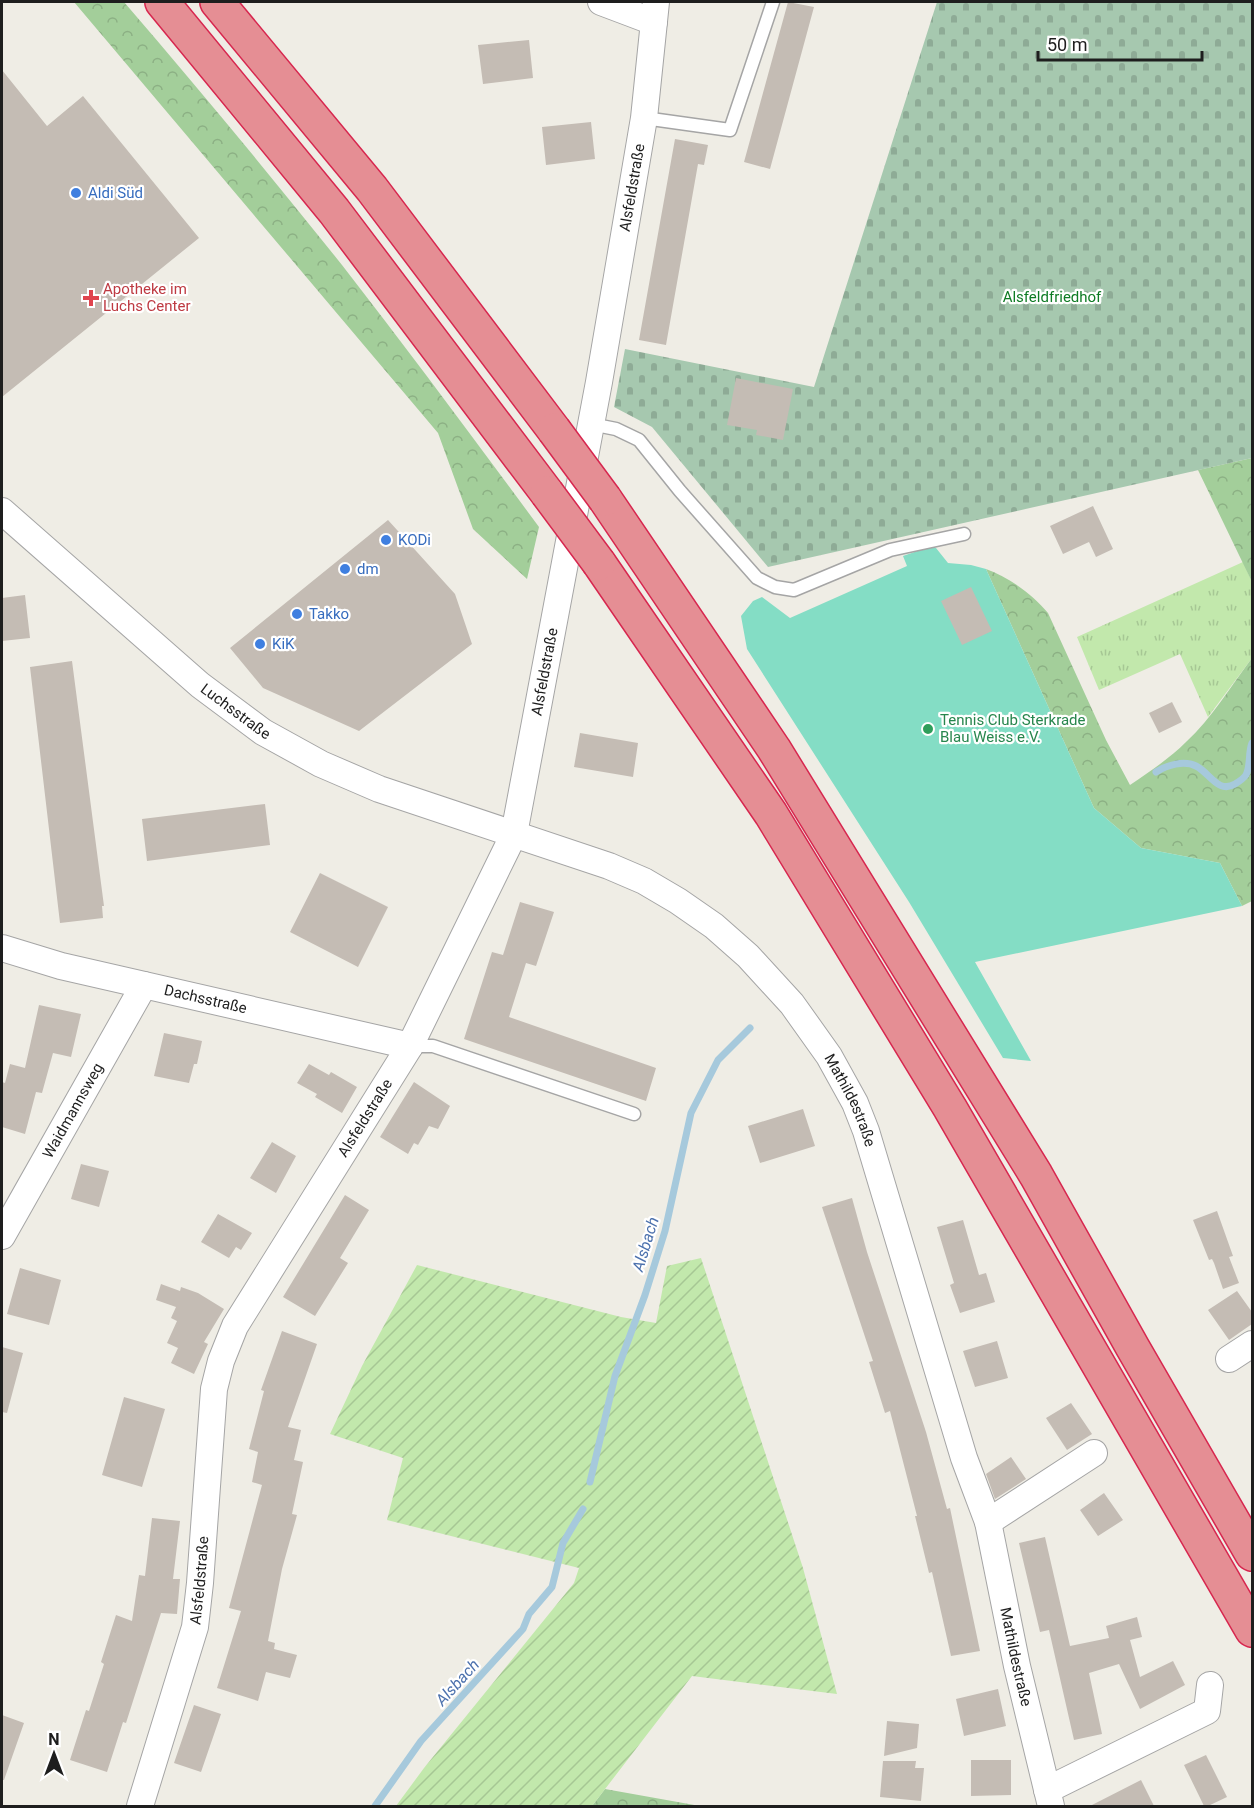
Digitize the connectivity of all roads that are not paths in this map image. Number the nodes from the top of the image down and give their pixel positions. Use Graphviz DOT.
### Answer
graph roads {
  1 [pos="162,2"];
  2 [pos="217,2"];
  3 [pos="602,2"];
  4 [pos="773,2"];
  5 [pos="655,12"];
  6 [pos="644,118"];
  7 [pos="591,424"];
  8 [pos="2,511"];
  9 [pos="964,534"];
  10 [pos="514,834"];
  11 [pos="2,948"];
  12 [pos="144,985"];
  13 [pos="410,1046"];
  14 [pos="634,1114"];
  15 [pos="2,1236"];
  16 [pos="1252,1344"];
  17 [pos="1229,1359"];
  18 [pos="1094,1453"];
  19 [pos="988,1522"];
  20 [pos="1252,1554"];
  21 [pos="1252,1630"];
  22 [pos="1210,1685"];
  23 [pos="1049,1798"];
  24 [pos="140,1806"];
  1 -- 21 [label="highway, bridge"];
  2 -- 20 [label="highway, bridge"];
  3 -- 5 [label="street, Alsfeldstraße"];
  4 -- 6 [label="lane"];
  5 -- 6 [label="street, Alsfeldstraße"];
  6 -- 7 [label="street, Alsfeldstraße"];
  7 -- 9 [label="lane"];
  7 -- 10 [label="street, Alsfeldstraße"];
  8 -- 10 [label="street, Luchsstraße"];
  10 -- 13 [label="street, Alsfeldstraße"];
  10 -- 19 [label="street, Mathildestraße"];
  11 -- 12 [label="street, Dachsstraße"];
  12 -- 13 [label="street, Dachsstraße"];
  12 -- 15 [label="street, Waidmannsweg"];
  13 -- 14 [label="lane"];
  13 -- 24 [label="street, Alsfeldstraße"];
  16 -- 17 [label="street"];
  18 -- 19 [label="street"];
  19 -- 23 [label="street, Mathildestraße"];
  22 -- 23 [label="street, Mathildestraße"];
}
